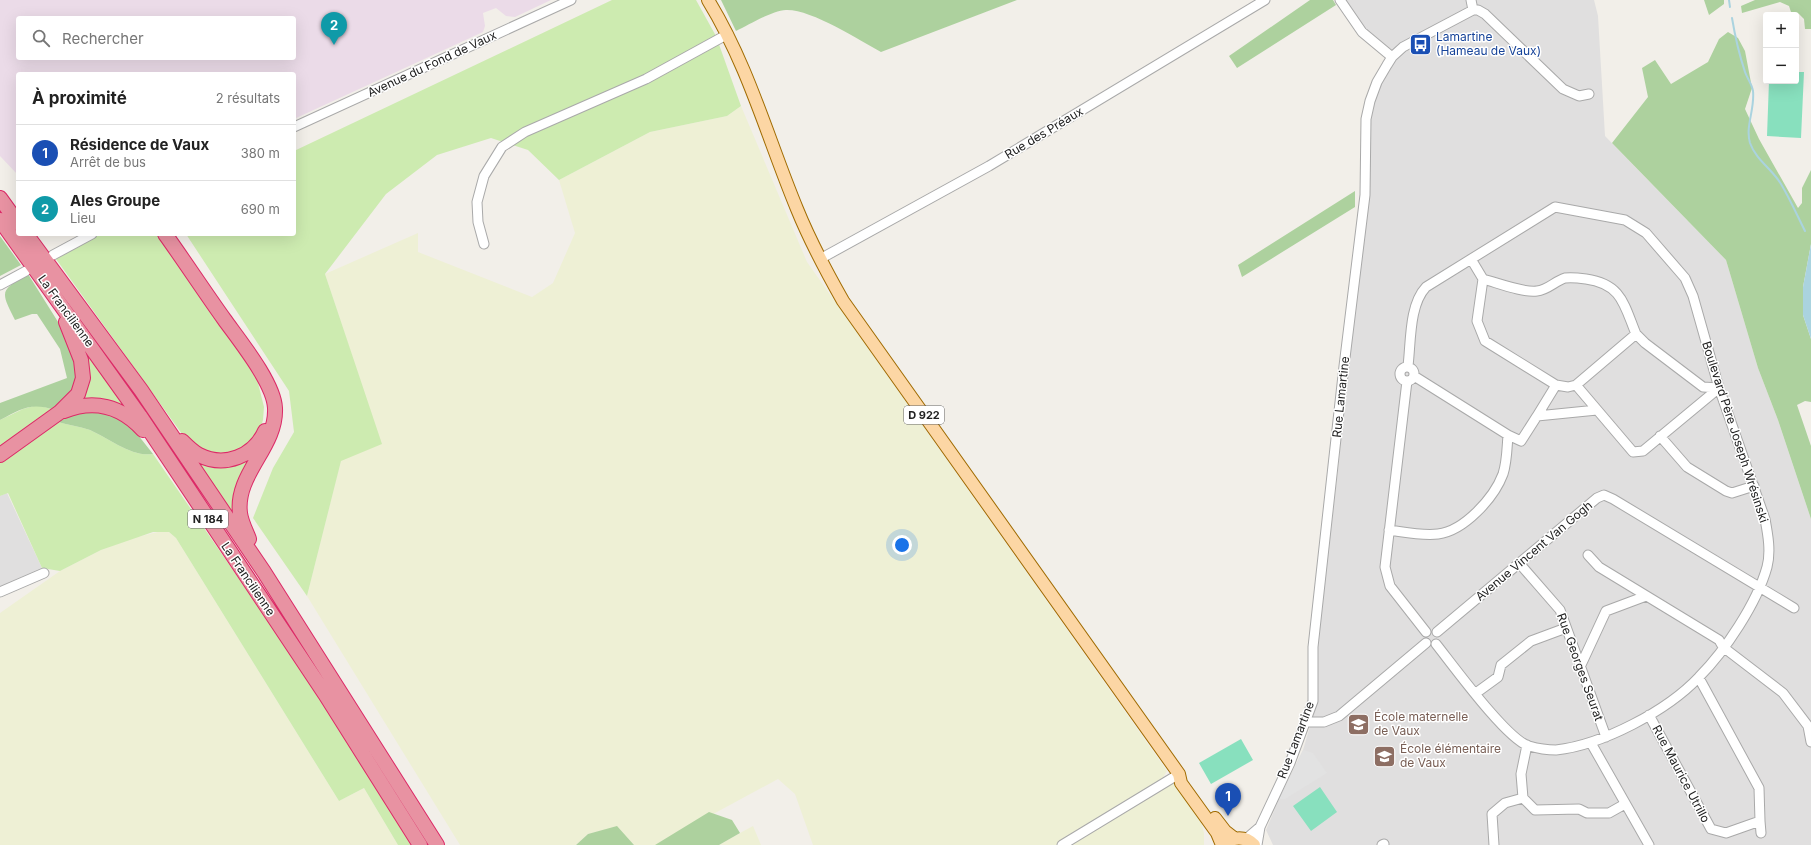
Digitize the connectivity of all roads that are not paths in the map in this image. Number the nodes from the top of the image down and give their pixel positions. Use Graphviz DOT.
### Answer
graph roads {
  1 [pos="571,0"];
  2 [pos="708,0"];
  3 [pos="714,0"];
  4 [pos="1265,0"];
  5 [pos="1340,0"];
  6 [pos="1471,0"];
  7 [pos="1473,10"];
  8 [pos="726,30"];
  9 [pos="1392,57"];
  10 [pos="1589,94"];
  11 [pos="296,126"];
  12 [pos="0,198"];
  13 [pos="16,219"];
  14 [pos="0,220"];
  15 [pos="27,236"];
  16 [pos="90,236"];
  17 [pos="166,236"];
  18 [pos="484,244"];
  19 [pos="53,256"];
  20 [pos="820,259"];
  21 [pos="1471,259"];
  22 [pos="26,271"];
  23 [pos="1483,279"];
  24 [pos="0,285"];
  25 [pos="47,285"];
  26 [pos="1636,334"];
  27 [pos="1408,366"];
  28 [pos="263,376"];
  29 [pos="1411,378"];
  30 [pos="1556,385"];
  31 [pos="1576,385"];
  32 [pos="1719,388"];
  33 [pos="141,390"];
  34 [pos="1597,410"];
  35 [pos="60,412"];
  36 [pos="1537,416"];
  37 [pos="1508,435"];
  38 [pos="1660,436"];
  39 [pos="161,449"];
  40 [pos="0,455"];
  41 [pos="1754,486"];
  42 [pos="1389,530"];
  43 [pos="1588,555"];
  44 [pos="1520,563"];
  45 [pos="264,572"];
  46 [pos="44,573"];
  47 [pos="1760,588"];
  48 [pos="0,592"];
  49 [pos="1646,596"];
  50 [pos="1794,608"];
  51 [pos="1566,628"];
  52 [pos="1426,632"];
  53 [pos="1436,632"];
  54 [pos="1426,643"];
  55 [pos="1436,644"];
  56 [pos="1723,648"];
  57 [pos="1580,667"];
  58 [pos="1699,678"];
  59 [pos="1476,693"];
  60 [pos="1650,716"];
  61 [pos="1306,722"];
  62 [pos="1606,737"];
  63 [pos="1811,742"];
  64 [pos="1592,743"];
  65 [pos="1527,745"];
  66 [pos="1179,774"];
  67 [pos="1523,798"];
  68 [pos="1625,804"];
  69 [pos="1760,821"];
  70 [pos="1761,833"];
  71 [pos="1248,842"];
  72 [pos="420,845"];
  73 [pos="437,845"];
  74 [pos="1062,845"];
  75 [pos="1222,845"];
  76 [pos="1494,845"];
  77 [pos="1649,845"];
  1 -- 11 [label="street, Avenue du Fond de Vaux"];
  2 -- 8 [label="main road, D 922"];
  3 -- 8 [label="main road, D 922"];
  4 -- 20 [label="street, Rue des Préaux"];
  5 -- 9 [label="street"];
  6 -- 7 [label="street"];
  7 -- 9 [label="street, Rue Lamartine"];
  7 -- 10 [label="street"];
  8 -- 18 [label="street"];
  8 -- 20 [label="main road, D 922"];
  9 -- 61 [label="street, Rue Lamartine"];
  12 -- 13 [label="highway"];
  14 -- 25 [label="highway, La Francilienne / N 184"];
  15 -- 33 [label="highway, La Francilienne / N 184"];
  16 -- 19 [label="street"];
  17 -- 28 [label="highway"];
  20 -- 66 [label="main road, D 922"];
  21 -- 23 [label="street"];
  21 -- 27 [label="street, Boulevard Père Joseph Wrésinski"];
  21 -- 32 [label="street, Boulevard Père Joseph Wrésinski"];
  22 -- 24 [label="street"];
  23 -- 26 [label="street"];
  23 -- 30 [label="street"];
  25 -- 35 [label="highway"];
  25 -- 39 [label="highway, La Francilienne / N 184"];
  26 -- 31 [label="street"];
  26 -- 32 [label="street"];
  27 -- 29 [label="street"];
  27 -- 29 [label="street"];
  28 -- 33 [label="highway"];
  28 -- 45 [label="highway"];
  29 -- 37 [label="street"];
  29 -- 42 [label="street"];
  30 -- 31 [label="street"];
  30 -- 36 [label="street"];
  31 -- 34 [label="street"];
  32 -- 38 [label="street"];
  32 -- 41 [label="street, Boulevard Père Joseph Wrésinski"];
  33 -- 45 [label="highway, La Francilienne / N 184"];
  34 -- 36 [label="street"];
  34 -- 38 [label="street"];
  35 -- 39 [label="highway"];
  35 -- 40 [label="highway"];
  36 -- 37 [label="street"];
  37 -- 42 [label="street"];
  38 -- 41 [label="street"];
  39 -- 72 [label="highway, La Francilienne / N 184"];
  41 -- 47 [label="street, Boulevard Père Joseph Wrésinski"];
  42 -- 52 [label="street"];
  43 -- 49 [label="street"];
  44 -- 47 [label="street, Avenue Vincent Van Gogh"];
  44 -- 51 [label="street, Rue Georges Seurat"];
  44 -- 53 [label="street, Avenue Vincent Van Gogh"];
  45 -- 73 [label="highway, La Francilienne / N 184"];
  46 -- 48 [label="street"];
  47 -- 50 [label="street"];
  47 -- 56 [label="street, Boulevard Père Joseph Wrésinski"];
  49 -- 56 [label="street"];
  49 -- 57 [label="street"];
  51 -- 57 [label="street, Rue Georges Seurat"];
  51 -- 59 [label="street"];
  52 -- 53 [label="street"];
  52 -- 54 [label="street"];
  53 -- 55 [label="street"];
  54 -- 55 [label="street"];
  54 -- 61 [label="street"];
  55 -- 59 [label="street, Boulevard Père Joseph Wrésinski"];
  56 -- 58 [label="street, Boulevard Père Joseph Wrésinski"];
  56 -- 63 [label="street"];
  57 -- 62 [label="street, Rue Georges Seurat"];
  58 -- 60 [label="street, Boulevard Père Joseph Wrésinski"];
  58 -- 69 [label="street"];
  59 -- 65 [label="street, Boulevard Père Joseph Wrésinski"];
  60 -- 62 [label="street, Boulevard Père Joseph Wrésinski"];
  60 -- 69 [label="street, Rue Maurice Utrillo"];
  61 -- 71 [label="street, Rue Lamartine"];
  62 -- 64 [label="street, Boulevard Père Joseph Wrésinski"];
  64 -- 65 [label="street, Boulevard Père Joseph Wrésinski"];
  64 -- 68 [label="street"];
  65 -- 67 [label="street"];
  66 -- 71 [label="main road, D 922"];
  66 -- 74 [label="street"];
  66 -- 75 [label="main road, D 922"];
  67 -- 68 [label="street"];
  67 -- 76 [label="street"];
  68 -- 77 [label="street"];
  69 -- 70 [label="street"];
  71 -- 75 [label="main road"];
}
